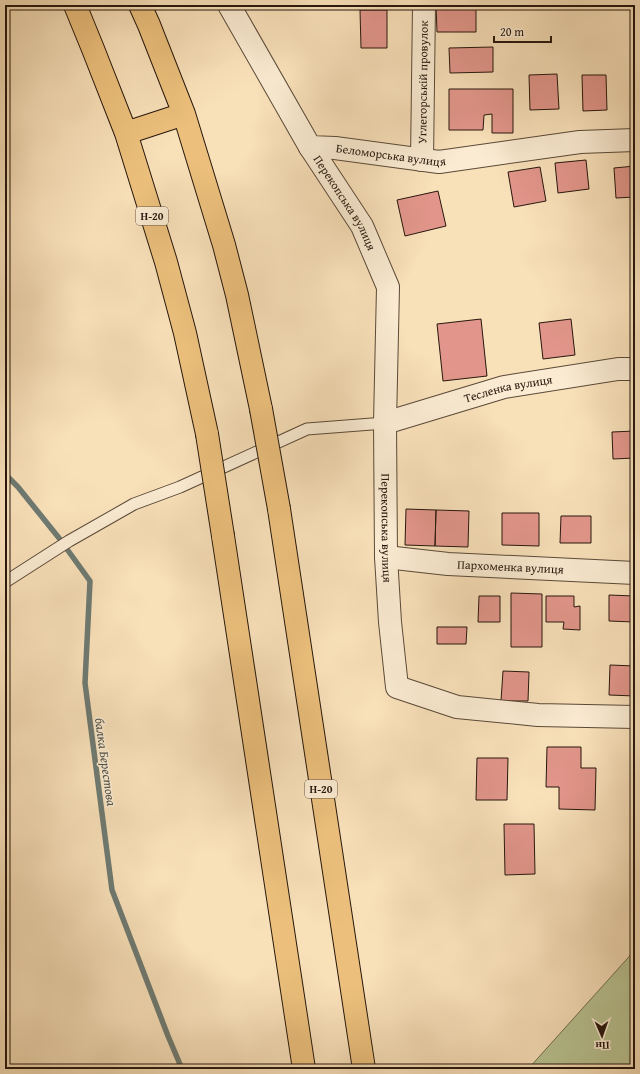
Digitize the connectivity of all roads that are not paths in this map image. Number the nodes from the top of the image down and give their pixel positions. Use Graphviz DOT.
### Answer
graph roads {
  1 [pos="75,5"];
  2 [pos="140,5"];
  3 [pos="229,5"];
  4 [pos="424,5"];
  5 [pos="184,114"];
  6 [pos="126,134"];
  7 [pos="635,140"];
  8 [pos="310,147"];
  9 [pos="422,160"];
  10 [pos="635,369"];
  11 [pos="385,423"];
  12 [pos="386,557"];
  13 [pos="635,572"];
  14 [pos="5,582"];
  15 [pos="635,717"];
  16 [pos="304,1069"];
  17 [pos="364,1069"];
  1 -- 6 [label="main road, Н-20"];
  2 -- 5 [label="main road, Н-20"];
  3 -- 8 [label="street"];
  4 -- 9 [label="street, Углегорськiй провулок"];
  5 -- 6 [label="main road"];
  5 -- 17 [label="main road, Н-20, bridge"];
  6 -- 16 [label="main road, Н-20, bridge"];
  7 -- 9 [label="street, Беломорська вулиця"];
  8 -- 9 [label="street, Беломорська вулиця"];
  8 -- 11 [label="street, Перекопська вулиця"];
  10 -- 11 [label="street, Тесленка вулиця"];
  11 -- 12 [label="street, Перекопська вулиця"];
  11 -- 14 [label="lane"];
  12 -- 13 [label="street, Пархоменка вулиця"];
  12 -- 15 [label="street, Перекопська вулиця"];
}
